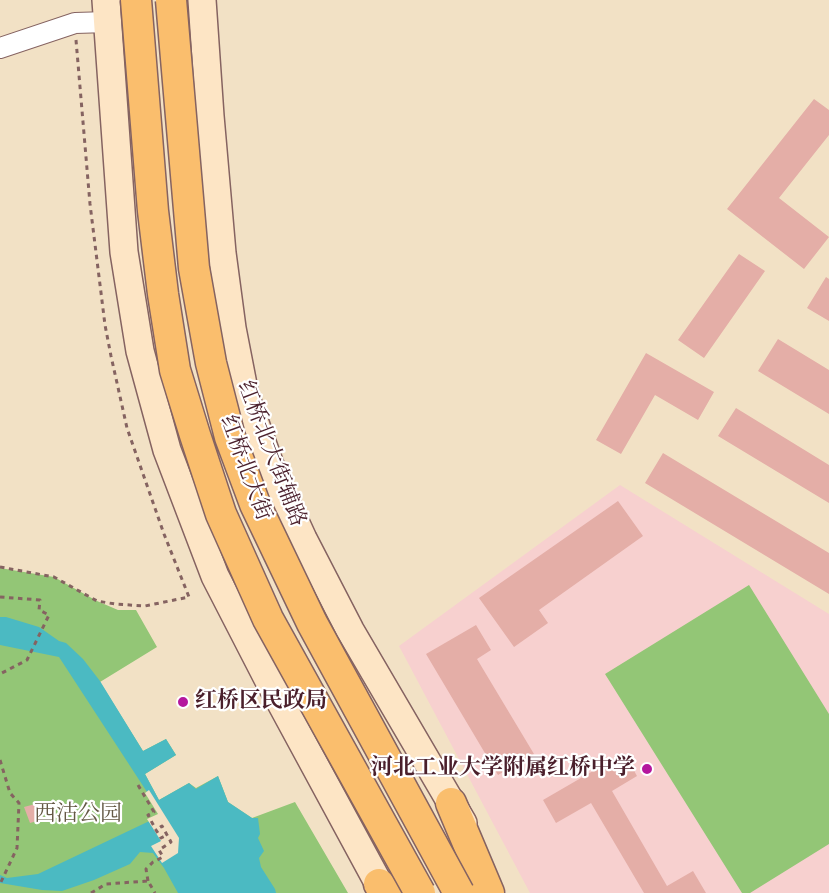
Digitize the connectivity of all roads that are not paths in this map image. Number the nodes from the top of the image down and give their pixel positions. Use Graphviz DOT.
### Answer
graph roads {
  1 [pos="136,0"];
  2 [pos="171,0"];
  3 [pos="202,0"];
  4 [pos="107,11"];
  5 [pos="0,48"];
  6 [pos="210,116"];
  7 [pos="115,125"];
  8 [pos="451,803"];
  9 [pos="383,890"];
  10 [pos="420,893"];
  11 [pos="460,893"];
  12 [pos="489,893"];
  13 [pos="506,893"];
  1 -- 10 [label="main road, 红桥北大街, bridge"];
  2 -- 11 [label="main road, 红桥北大街, bridge"];
  3 -- 6 [label="main road, 红桥北大街辅路"];
  4 -- 5 [label="street"];
  4 -- 7 [label="main road"];
  6 -- 7 [label="main road"];
  6 -- 8 [label="main road, 红桥北大街辅路"];
  7 -- 9 [label="main road"];
  8 -- 12 [label="main road"];
  8 -- 13 [label="main road, 红桥北大街辅路"];
}
